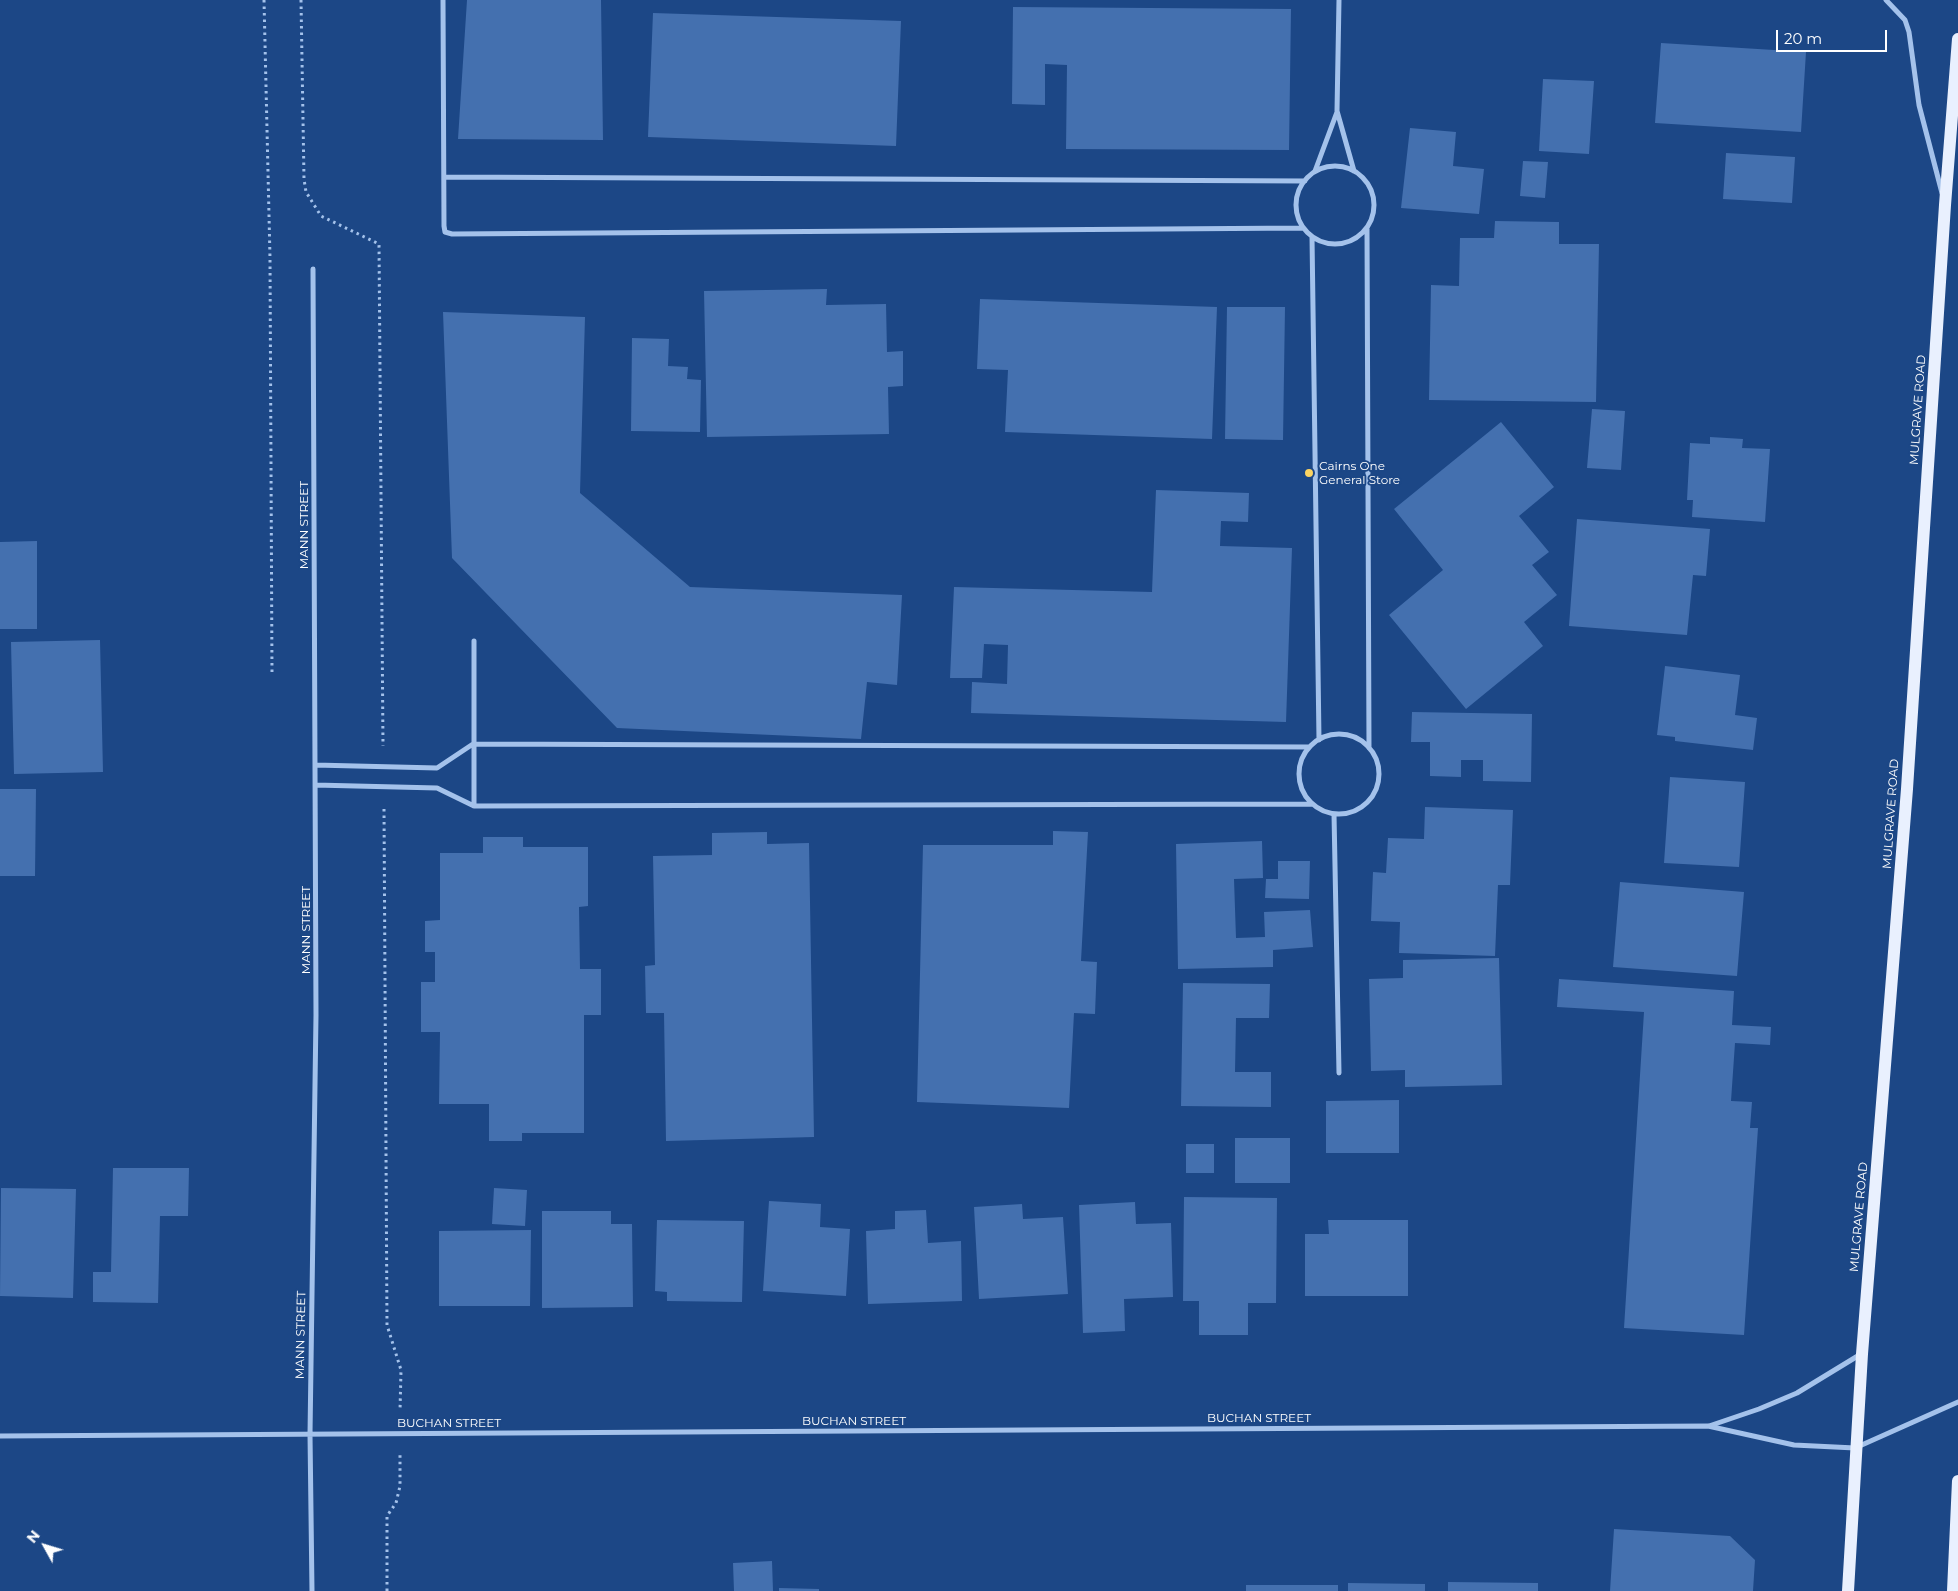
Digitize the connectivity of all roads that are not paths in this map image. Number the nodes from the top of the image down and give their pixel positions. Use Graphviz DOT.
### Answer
graph roads {
  1 [pos="443,0"];
  2 [pos="1339,0"];
  3 [pos="1886,0"];
  4 [pos="1958,38"];
  5 [pos="1337,111"];
  6 [pos="1354,171"];
  7 [pos="1315,172"];
  8 [pos="444,177"];
  9 [pos="1305,181"];
  10 [pos="1945,205"];
  11 [pos="1303,228"];
  12 [pos="1367,229"];
  13 [pos="1312,237"];
  14 [pos="313,269"];
  15 [pos="474,640"];
  16 [pos="1319,740"];
  17 [pos="473,744"];
  18 [pos="1309,747"];
  19 [pos="1369,748"];
  20 [pos="314,764"];
  21 [pos="315,785"];
  22 [pos="1312,804"];
  23 [pos="474,806"];
  24 [pos="1334,814"];
  25 [pos="1338,1073"];
  26 [pos="1862,1354"];
  27 [pos="1958,1402"];
  28 [pos="1708,1426"];
  29 [pos="310,1434"];
  30 [pos="0,1436"];
  31 [pos="1855,1448"];
  32 [pos="1958,1481"];
  33 [pos="1957,1513"];
  34 [pos="312,1591"];
  35 [pos="1848,1591"];
  36 [pos="1953,1591"];
  1 -- 8 [label="street"];
  2 -- 5 [label="street"];
  3 -- 10 [label="street"];
  4 -- 10 [label="main road, MULGRAVE ROAD"];
  5 -- 6 [label="street"];
  5 -- 7 [label="street"];
  6 -- 7 [label="street"];
  6 -- 12 [label="street"];
  7 -- 9 [label="street"];
  8 -- 9 [label="street"];
  8 -- 11 [label="street"];
  9 -- 11 [label="street"];
  10 -- 26 [label="main road, MULGRAVE ROAD"];
  11 -- 13 [label="street"];
  12 -- 13 [label="street"];
  12 -- 19 [label="street"];
  13 -- 16 [label="street"];
  14 -- 20 [label="street, MANN STREET"];
  15 -- 17 [label="street"];
  16 -- 18 [label="street"];
  16 -- 19 [label="street"];
  17 -- 18 [label="street"];
  17 -- 20 [label="street"];
  17 -- 23 [label="street"];
  18 -- 22 [label="street"];
  19 -- 24 [label="street"];
  20 -- 21 [label="street, MANN STREET"];
  21 -- 23 [label="street"];
  21 -- 29 [label="street, MANN STREET"];
  22 -- 23 [label="street"];
  22 -- 24 [label="street"];
  24 -- 25 [label="street"];
  26 -- 28 [label="street, BUCHAN STREET"];
  26 -- 31 [label="main road, MULGRAVE ROAD"];
  27 -- 31 [label="street, BUCHAN STREET"];
  28 -- 29 [label="street, BUCHAN STREET"];
  28 -- 31 [label="street, BUCHAN STREET"];
  29 -- 30 [label="street, BUCHAN STREET"];
  29 -- 34 [label="street, MANN STREET"];
  31 -- 35 [label="main road, MULGRAVE ROAD"];
  32 -- 33 [label="main road"];
  33 -- 36 [label="main road"];
}
